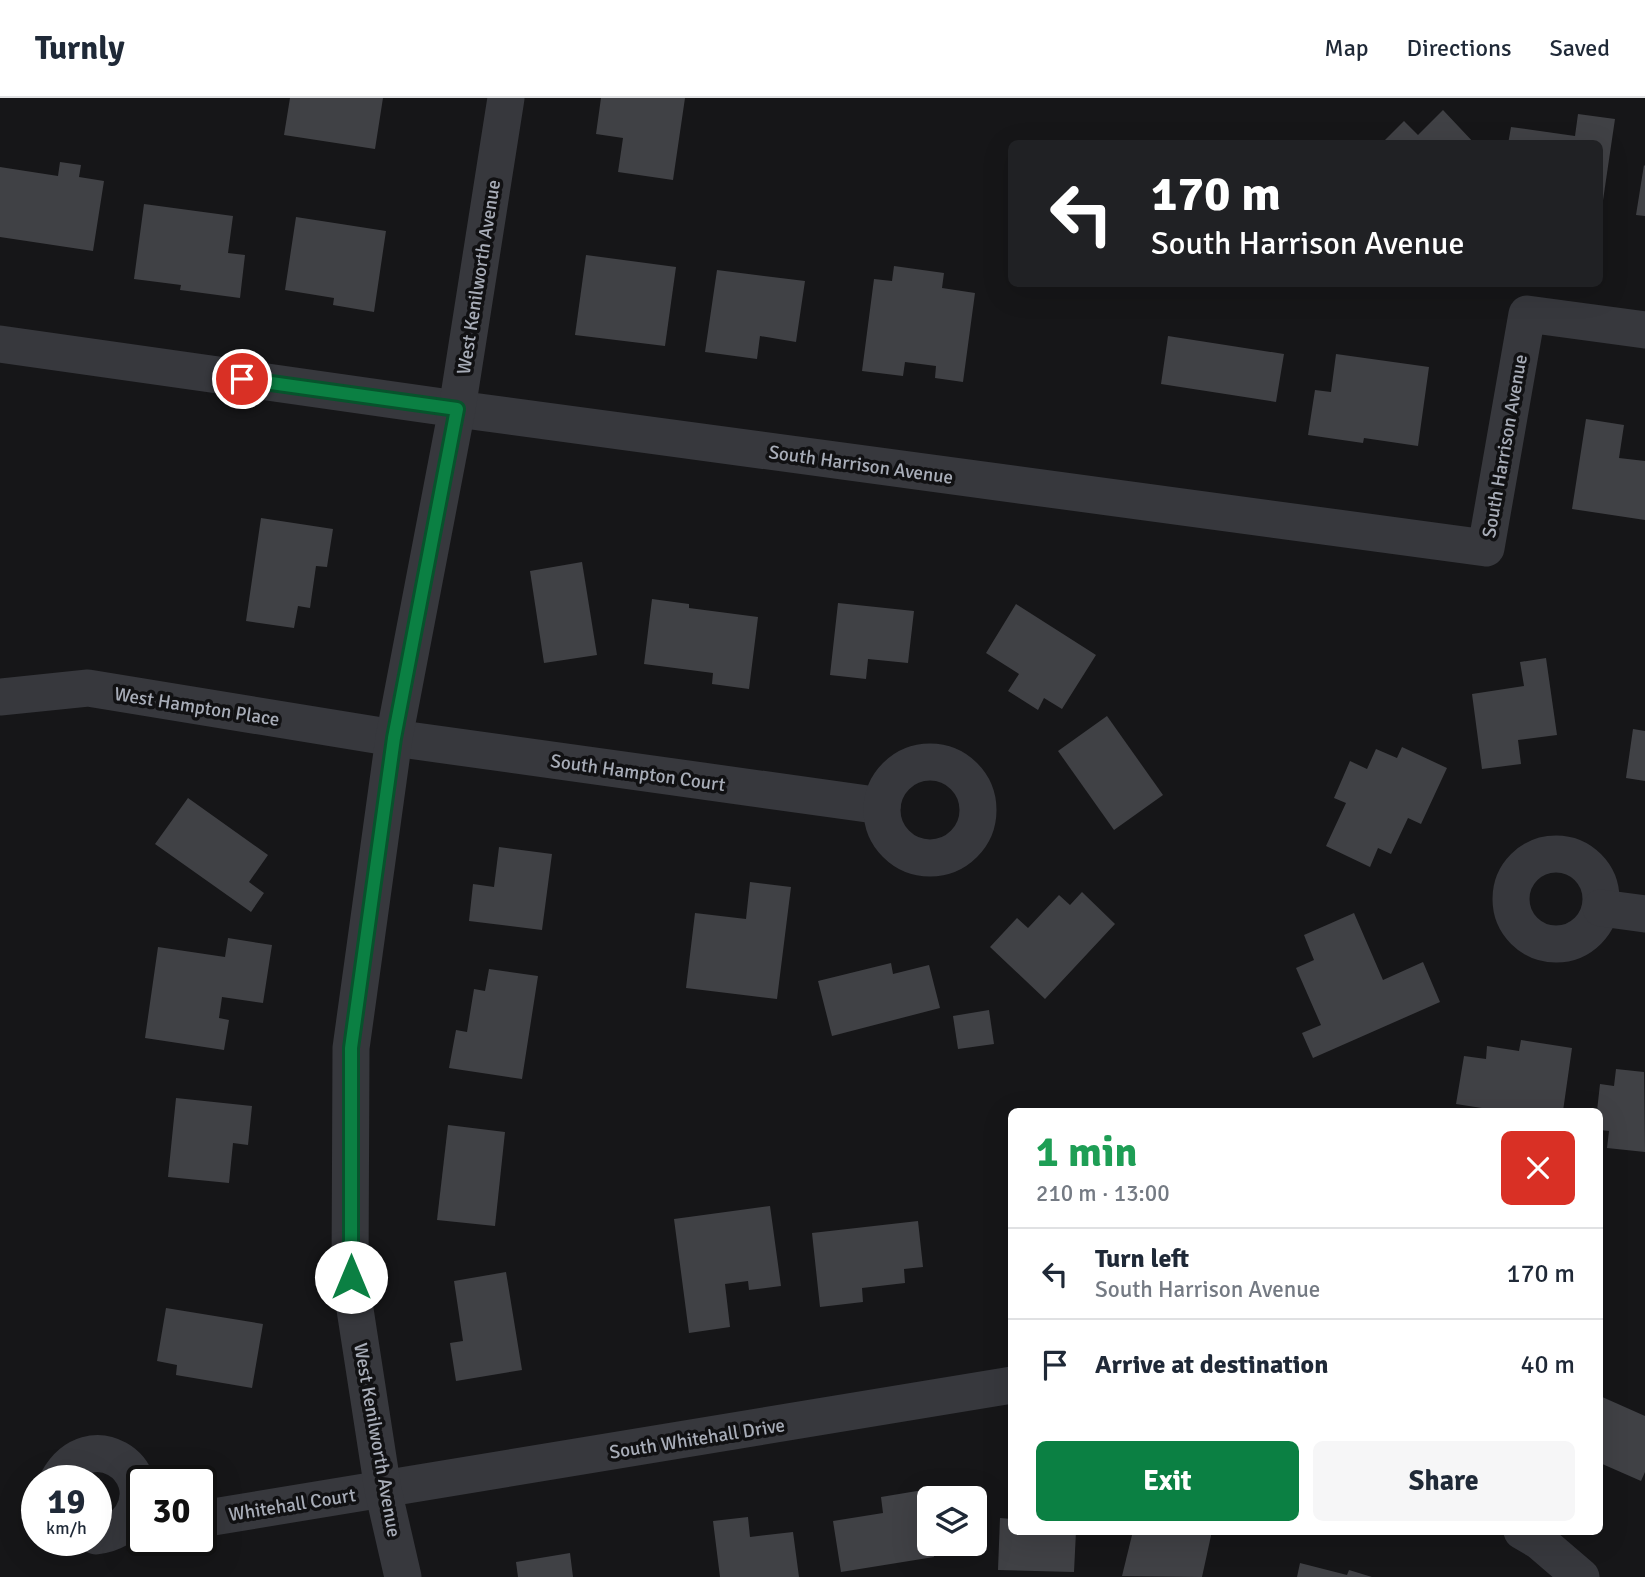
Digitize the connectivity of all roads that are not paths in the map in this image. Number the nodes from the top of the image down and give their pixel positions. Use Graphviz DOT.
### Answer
graph roads {
  1 [pos="506,98"];
  2 [pos="1645,330"];
  3 [pos="0,344"];
  4 [pos="457,409"];
  5 [pos="0,697"];
  6 [pos="394,738"];
  7 [pos="882,806"];
  8 [pos="1601,908"];
  9 [pos="1645,914"];
  10 [pos="1008,1386"];
  11 [pos="68,1465"];
  12 [pos="126,1465"];
  13 [pos="383,1490"];
  14 [pos="217,1516"];
  15 [pos="1529,1535"];
  16 [pos="403,1577"];
  17 [pos="1581,1577"];
  1 -- 4 [label="street, West Kenilworth Avenue"];
  2 -- 4 [label="street, South Harrison Avenue"];
  3 -- 4 [label="street, South Harrison Avenue"];
  4 -- 6 [label="street, West Kenilworth Avenue"];
  5 -- 6 [label="street, West Hampton Place"];
  6 -- 7 [label="street, South Hampton Court"];
  6 -- 13 [label="street, West Kenilworth Avenue"];
  8 -- 9 [label="street"];
  10 -- 13 [label="street, South Whitehall Drive"];
  11 -- 12 [label="street"];
  13 -- 14 [label="street, Whitehall Court"];
  13 -- 16 [label="street, West Kenilworth Avenue"];
  15 -- 17 [label="street"];
}
